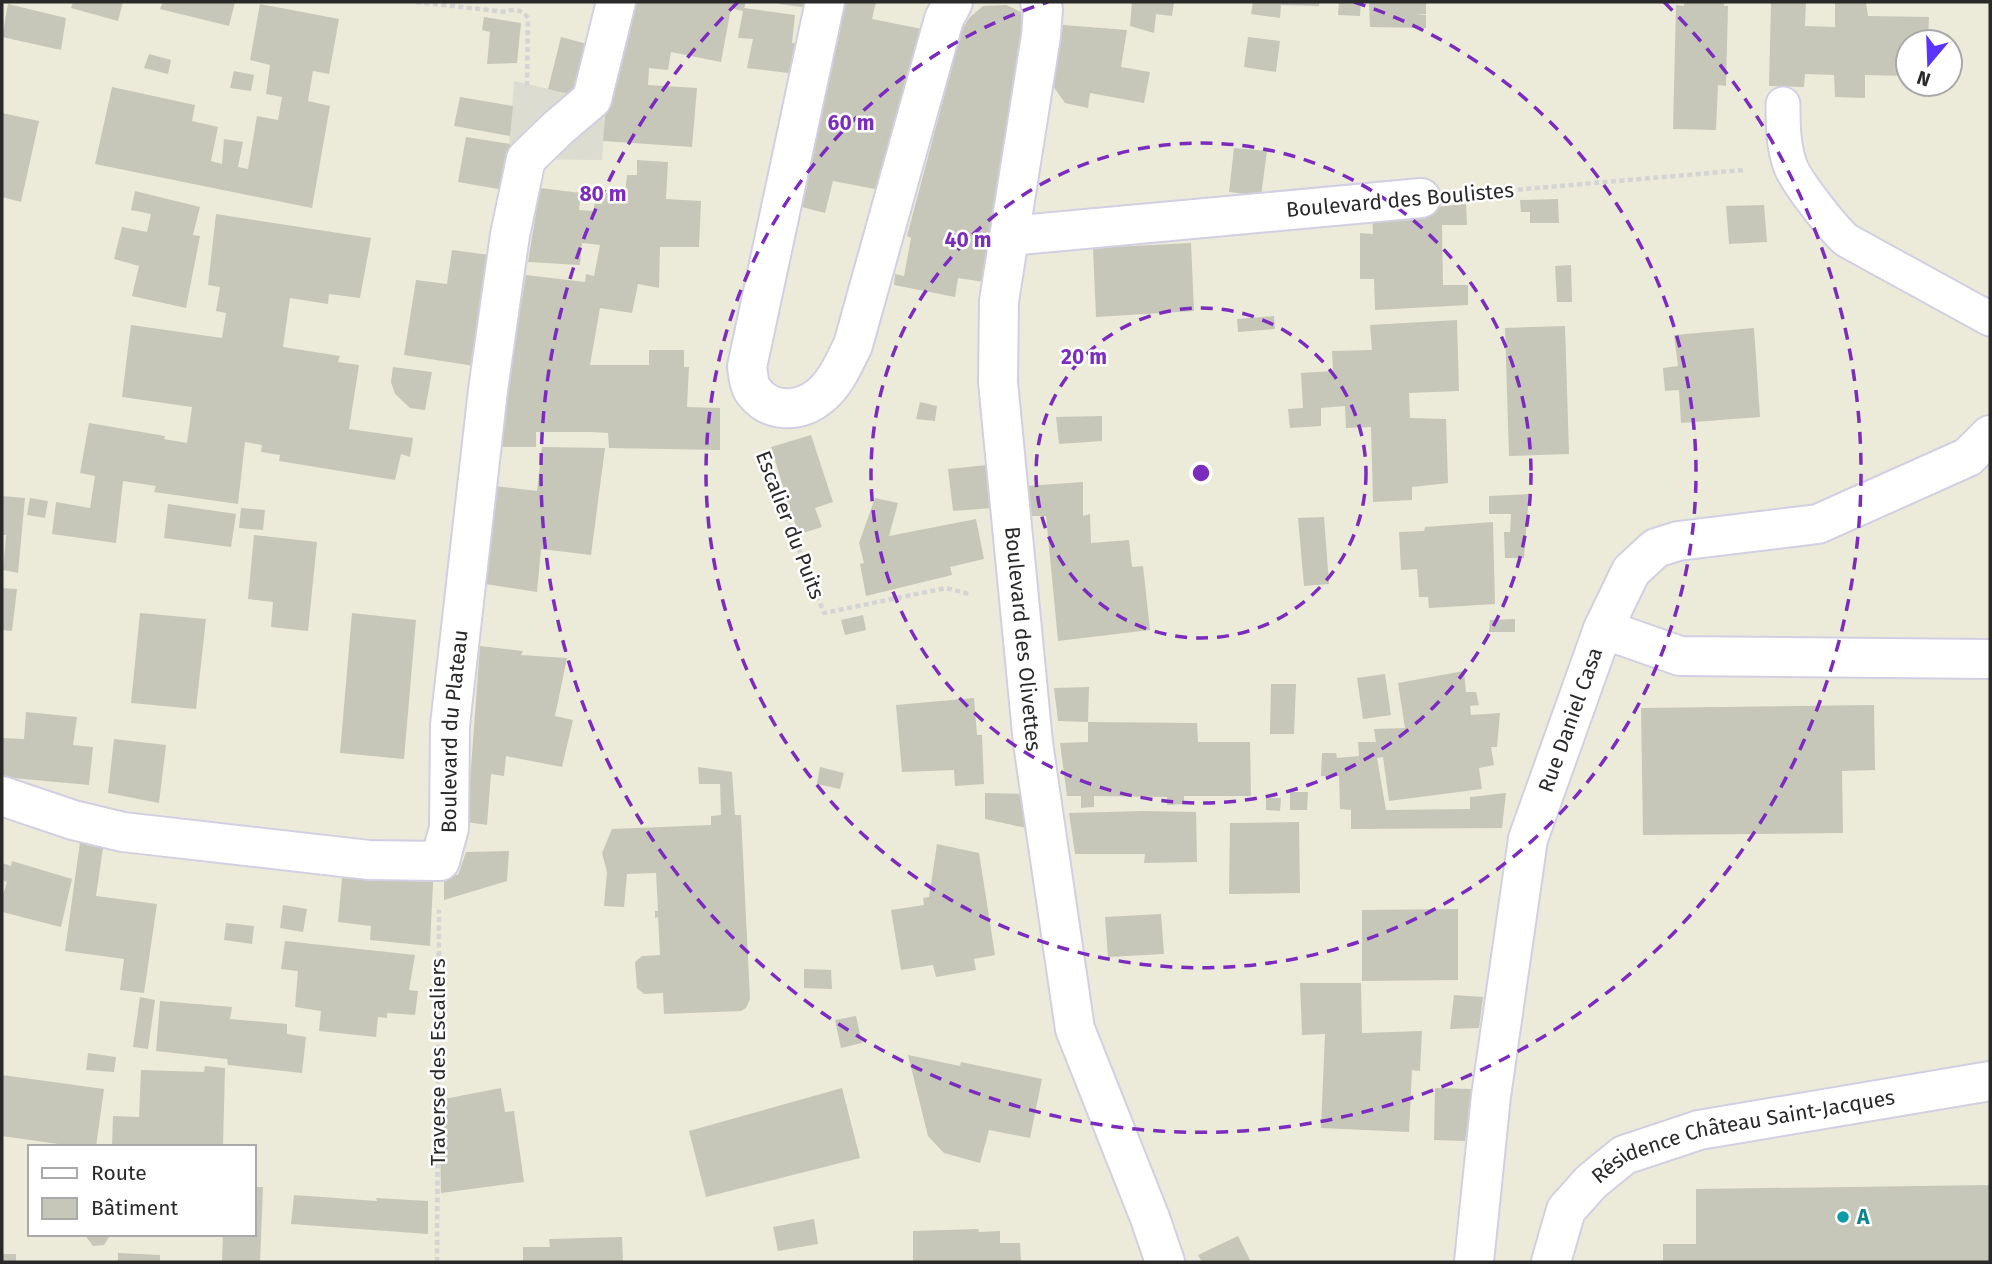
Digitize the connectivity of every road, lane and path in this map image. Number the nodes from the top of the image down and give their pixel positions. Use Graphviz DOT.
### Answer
graph roads {
  1 [pos="416,2"];
  2 [pos="616,2"];
  3 [pos="825,2"];
  4 [pos="953,2"];
  5 [pos="1040,2"];
  6 [pos="527,84"];
  7 [pos="1783,104"];
  8 [pos="1790,166"];
  9 [pos="1421,198"];
  10 [pos="1010,236"];
  11 [pos="1990,319"];
  12 [pos="770,406"];
  13 [pos="1990,435"];
  14 [pos="1020,608"];
  15 [pos="1603,629"];
  16 [pos="1990,659"];
  17 [pos="2,796"];
  18 [pos="440,861"];
  19 [pos="1990,1081"];
  20 [pos="437,1262"];
  21 [pos="1165,1262"];
  22 [pos="1474,1262"];
  23 [pos="1551,1262"];
  1 -- 6 [label="path"];
  2 -- 18 [label="street, Boulevard du Plateau"];
  3 -- 12 [label="street"];
  4 -- 12 [label="street"];
  5 -- 10 [label="street, Boulevard des Olivettes"];
  7 -- 8 [label="lane"];
  8 -- 9 [label="path, Boulevard des Boulistes"];
  8 -- 11 [label="lane"];
  9 -- 10 [label="street, Boulevard des Boulistes"];
  10 -- 14 [label="street, Boulevard des Olivettes"];
  12 -- 14 [label="path, Escalier du Puits"];
  13 -- 15 [label="street, Rue Daniel Casa"];
  14 -- 21 [label="street, Boulevard des Olivettes"];
  15 -- 16 [label="street"];
  15 -- 22 [label="street, Rue Daniel Casa"];
  17 -- 18 [label="street, Boulevard du Plateau"];
  18 -- 20 [label="path, Traverse des Escaliers"];
  19 -- 23 [label="street, Résidence Château Saint-Jacques"];
}
